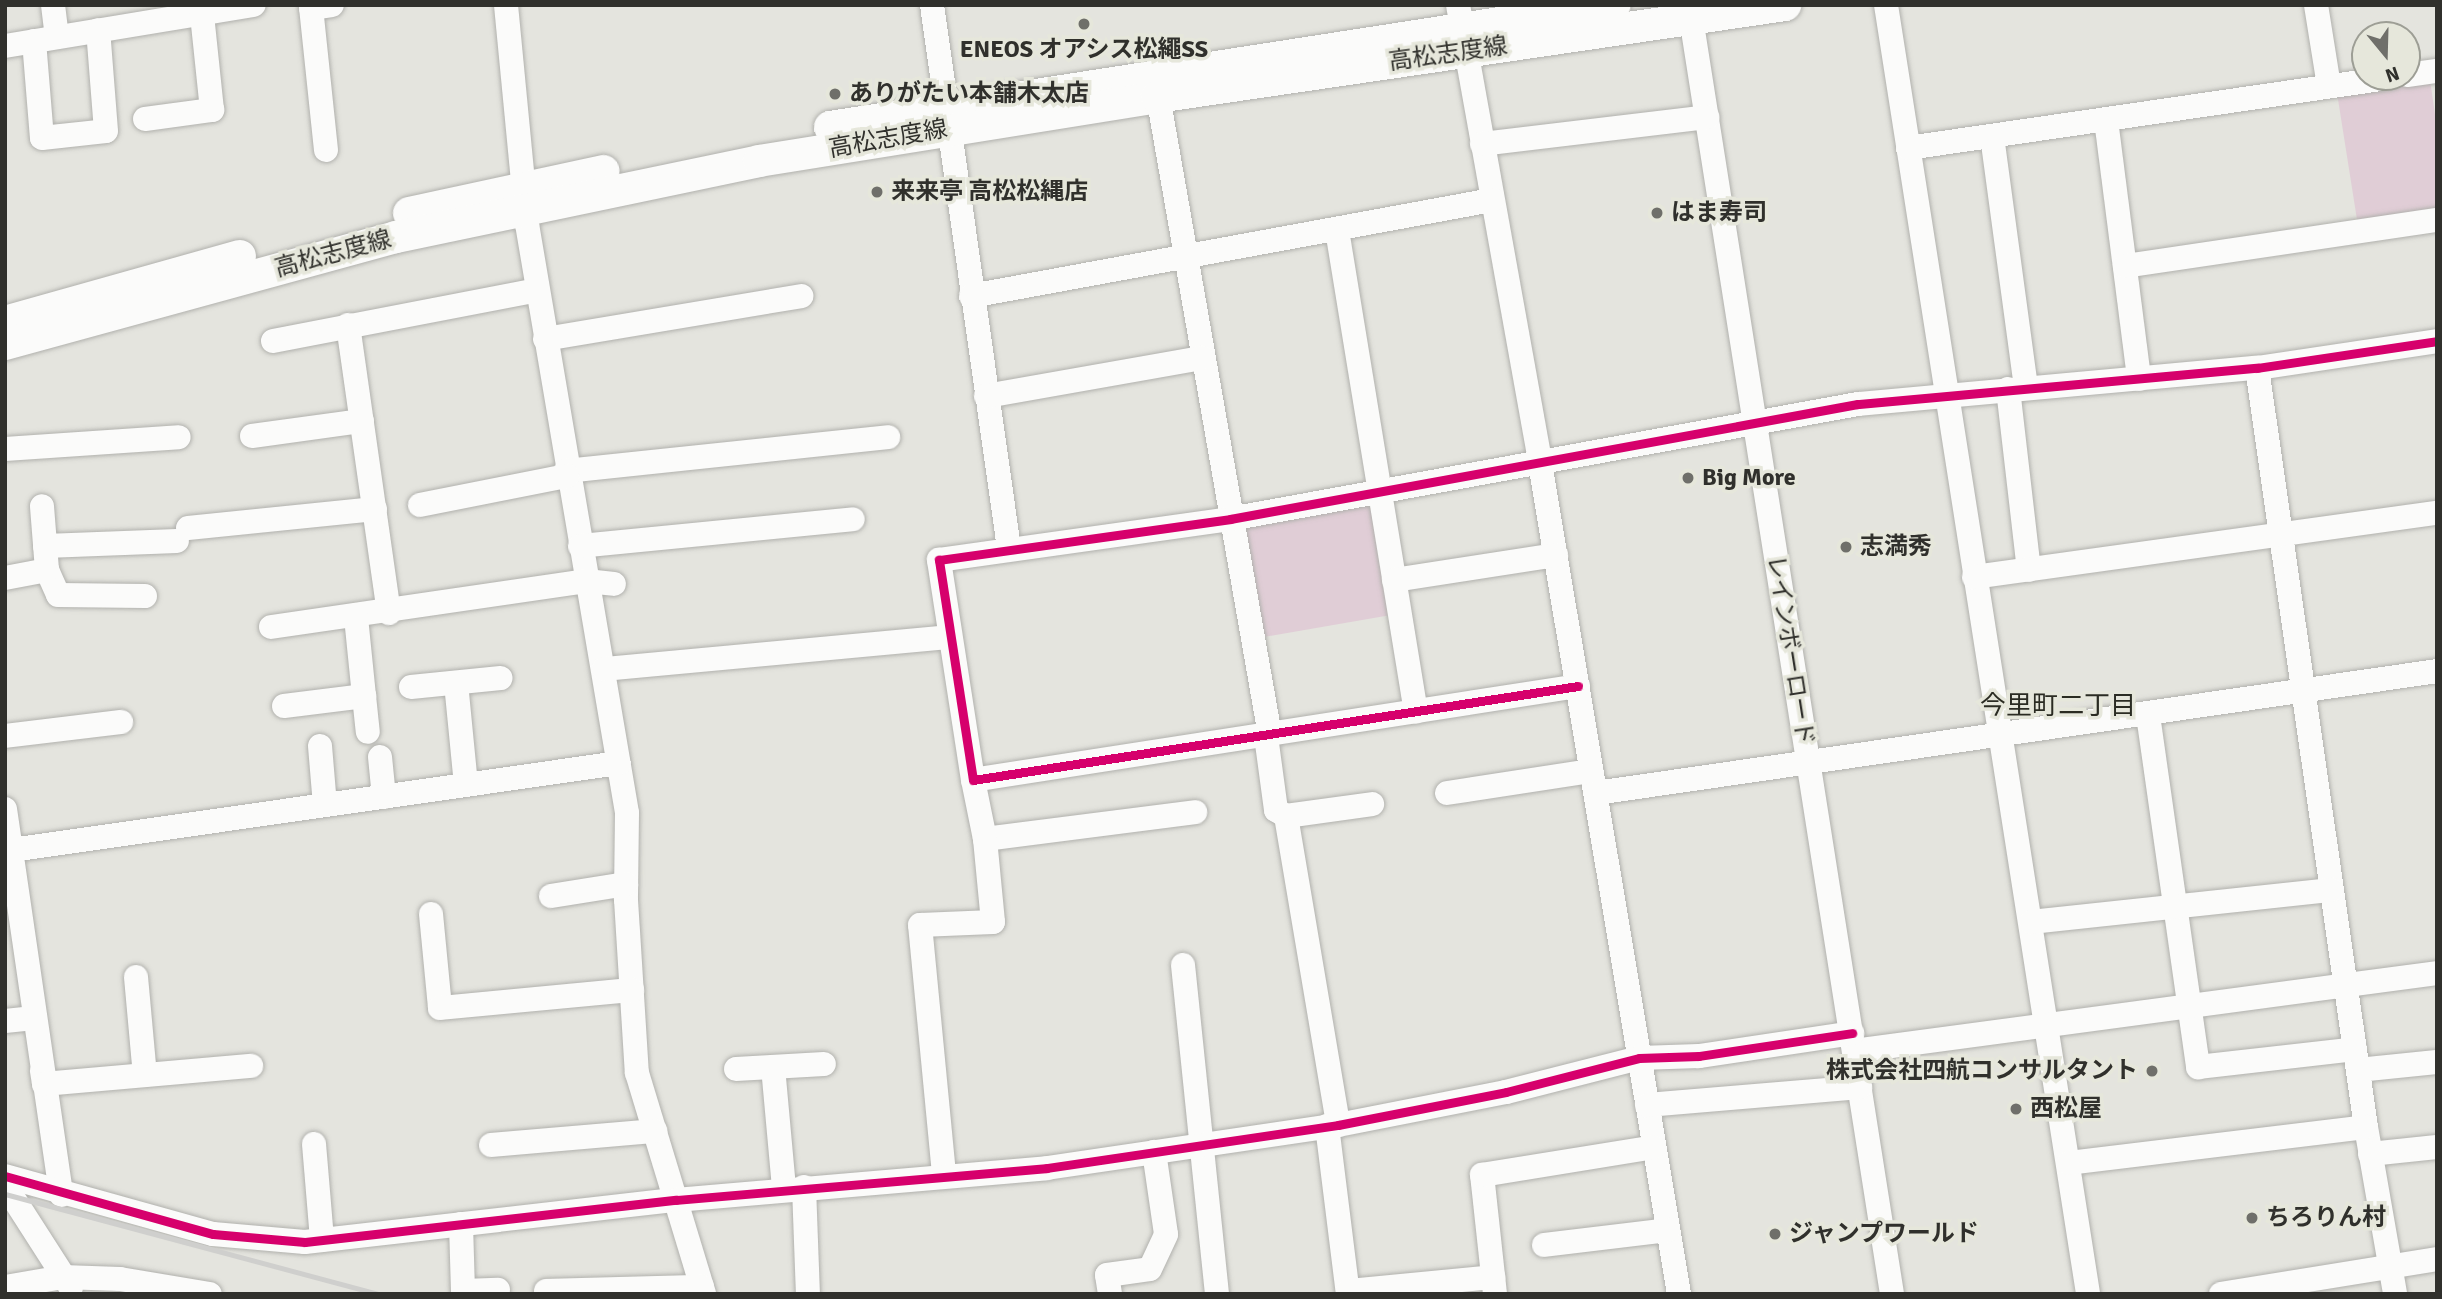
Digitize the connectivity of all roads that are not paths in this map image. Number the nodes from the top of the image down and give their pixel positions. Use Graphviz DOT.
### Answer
graph roads {
  1 [pos="53,5"];
  2 [pos="254,5"];
  3 [pos="506,5"];
  4 [pos="932,5"];
  5 [pos="1615,5"];
  6 [pos="1785,5"];
  7 [pos="1886,5"];
  8 [pos="2316,5"];
  9 [pos="318,6"];
  10 [pos="201,10"];
  11 [pos="1691,13"];
  12 [pos="1462,28"];
  13 [pos="98,30"];
  14 [pos="45,39"];
  15 [pos="5,46"];
  16 [pos="2351,83"];
  17 [pos="1155,86"];
  18 [pos="2329,86"];
  19 [pos="947,117"];
  20 [pos="1707,117"];
  21 [pos="145,119"];
  22 [pos="2106,120"];
  23 [pos="1992,136"];
  24 [pos="1482,144"];
  25 [pos="1908,148"];
  26 [pos="326,150"];
  27 [pos="524,199"];
  28 [pos="1492,200"];
  29 [pos="2437,220"];
  30 [pos="1337,229"];
  31 [pos="1185,258"];
  32 [pos="2125,266"];
  33 [pos="537,290"];
  34 [pos="801,296"];
  35 [pos="971,296"];
  36 [pos="5,322"];
  37 [pos="348,325"];
  38 [pos="545,338"];
  39 [pos="273,341"];
  40 [pos="2437,341"];
  41 [pos="5,344"];
  42 [pos="1202,358"];
  43 [pos="2257,368"];
  44 [pos="2139,379"];
  45 [pos="2017,389"];
  46 [pos="1945,394"];
  47 [pos="986,397"];
  48 [pos="362,421"];
  49 [pos="1755,425"];
  50 [pos="252,436"];
  51 [pos="179,437"];
  52 [pos="888,437"];
  53 [pos="5,449"];
  54 [pos="1540,463"];
  55 [pos="567,473"];
  56 [pos="1380,492"];
  57 [pos="420,505"];
  58 [pos="42,506"];
  59 [pos="375,509"];
  60 [pos="2437,513"];
  61 [pos="853,519"];
  62 [pos="1230,519"];
  63 [pos="2282,533"];
  64 [pos="580,546"];
  65 [pos="1009,548"];
  66 [pos="1556,555"];
  67 [pos="46,558"];
  68 [pos="2029,570"];
  69 [pos="1974,577"];
  70 [pos="5,578"];
  71 [pos="1394,580"];
  72 [pos="586,582"];
  73 [pos="614,584"];
  74 [pos="145,596"];
  75 [pos="389,613"];
  76 [pos="356,617"];
  77 [pos="271,627"];
  78 [pos="950,637"];
  79 [pos="604,669"];
  80 [pos="2437,671"];
  81 [pos="501,678"];
  82 [pos="456,683"];
  83 [pos="1578,686"];
  84 [pos="411,687"];
  85 [pos="2303,691"];
  86 [pos="364,696"];
  87 [pos="284,706"];
  88 [pos="1416,712"];
  89 [pos="2148,715"];
  90 [pos="121,722"];
  91 [pos="368,732"];
  92 [pos="1999,735"];
  93 [pos="5,736"];
  94 [pos="1268,736"];
  95 [pos="320,746"];
  96 [pos="380,757"];
  97 [pos="1808,760"];
  98 [pos="619,763"];
  99 [pos="973,780"];
  100 [pos="1593,782"];
  101 [pos="466,785"];
  102 [pos="1447,793"];
  103 [pos="384,797"];
  104 [pos="1372,804"];
  105 [pos="325,805"];
  106 [pos="5,809"];
  107 [pos="1195,812"];
  108 [pos="1286,816"];
  109 [pos="985,839"];
  110 [pos="9,851"];
  111 [pos="626,884"];
  112 [pos="2331,890"];
  113 [pos="551,896"];
  114 [pos="2173,906"];
  115 [pos="431,914"];
  116 [pos="2031,922"];
  117 [pos="27,962"];
  118 [pos="1183,965"];
  119 [pos="2437,973"];
  120 [pos="136,977"];
  121 [pos="2346,986"];
  122 [pos="632,990"];
  123 [pos="2189,1009"];
  124 [pos="34,1018"];
  125 [pos="5,1021"];
  126 [pos="2047,1027"];
  127 [pos="1853,1042"];
  128 [pos="1639,1058"];
  129 [pos="2356,1060"];
  130 [pos="2437,1062"];
  131 [pos="824,1065"];
  132 [pos="251,1066"];
  133 [pos="774,1067"];
  134 [pos="736,1069"];
  135 [pos="145,1075"];
  136 [pos="44,1084"];
  137 [pos="1860,1087"];
  138 [pos="1647,1105"];
  139 [pos="1332,1125"];
  140 [pos="2366,1127"];
  141 [pos="655,1131"];
  142 [pos="314,1144"];
  143 [pos="1202,1144"];
  144 [pos="491,1145"];
  145 [pos="1654,1147"];
  146 [pos="2437,1147"];
  147 [pos="1154,1152"];
  148 [pos="2370,1154"];
  149 [pos="2069,1163"];
  150 [pos="944,1174"];
  151 [pos="5,1176"];
  152 [pos="5,1185"];
  153 [pos="794,1188"];
  154 [pos="61,1195"];
  155 [pos="676,1200"];
  156 [pos="461,1224"];
  157 [pos="1668,1230"];
  158 [pos="322,1240"];
  159 [pos="1544,1245"];
  160 [pos="2437,1259"];
  161 [pos="2390,1266"];
  162 [pos="69,1285"];
  163 [pos="1494,1285"];
  164 [pos="5,1287"];
  165 [pos="498,1290"];
  166 [pos="703,1290"];
  167 [pos="546,1291"];
  168 [pos="2264,1291"];
  169 [pos="1348,1292"];
  170 [pos="210,1294"];
  171 [pos="808,1294"];
  172 [pos="1110,1294"];
  173 [pos="1217,1294"];
  174 [pos="1679,1294"];
  175 [pos="1892,1294"];
  176 [pos="2088,1294"];
  177 [pos="2221,1294"];
  178 [pos="2395,1294"];
  1 -- 14 [label="street"];
  2 -- 10 [label="street"];
  3 -- 27 [label="street"];
  4 -- 19 [label="street"];
  5 -- 12 [label="main road, 高松志度線"];
  6 -- 11 [label="main road, 高松志度線"];
  7 -- 25 [label="street"];
  8 -- 18 [label="street"];
  9 -- 26 [label="street"];
  10 -- 13 [label="street"];
  10 -- 21 [label="street"];
  11 -- 12 [label="main road, 高松志度線"];
  11 -- 20 [label="street, レインボーロード"];
  12 -- 17 [label="main road, 高松志度線"];
  12 -- 24 [label="street"];
  13 -- 14 [label="street"];
  13 -- 14 [label="street"];
  14 -- 15 [label="street"];
  16 -- 18 [label="street"];
  17 -- 19 [label="main road, 高松志度線"];
  17 -- 31 [label="street"];
  18 -- 22 [label="street"];
  19 -- 27 [label="main road, 高松志度線"];
  19 -- 35 [label="street"];
  20 -- 24 [label="street"];
  20 -- 49 [label="street, レインボーロード"];
  22 -- 23 [label="street"];
  22 -- 32 [label="street"];
  23 -- 25 [label="street"];
  23 -- 45 [label="street"];
  24 -- 28 [label="street"];
  25 -- 46 [label="street"];
  27 -- 33 [label="street"];
  27 -- 36 [label="main road, 高松志度線"];
  27 -- 41 [label="main road, 高松志度線"];
  28 -- 30 [label="street"];
  28 -- 54 [label="street"];
  29 -- 32 [label="street"];
  30 -- 31 [label="street"];
  30 -- 56 [label="street"];
  31 -- 35 [label="street"];
  31 -- 42 [label="street"];
  32 -- 44 [label="street"];
  33 -- 37 [label="street"];
  33 -- 38 [label="street"];
  34 -- 38 [label="street"];
  35 -- 47 [label="street"];
  37 -- 39 [label="street"];
  37 -- 48 [label="street"];
  38 -- 55 [label="street"];
  40 -- 43 [label="street"];
  42 -- 47 [label="street"];
  42 -- 62 [label="street"];
  43 -- 44 [label="street"];
  43 -- 63 [label="street"];
  44 -- 45 [label="street"];
  45 -- 46 [label="street"];
  45 -- 68 [label="street"];
  46 -- 49 [label="street"];
  46 -- 69 [label="street"];
  47 -- 65 [label="street"];
  48 -- 50 [label="street"];
  48 -- 59 [label="street"];
  49 -- 54 [label="street"];
  49 -- 97 [label="street, レインボーロード"];
  51 -- 53 [label="street"];
  52 -- 55 [label="street"];
  54 -- 56 [label="street"];
  54 -- 66 [label="street"];
  55 -- 57 [label="street"];
  55 -- 64 [label="street"];
  56 -- 62 [label="street"];
  56 -- 71 [label="street"];
  58 -- 67 [label="street"];
  59 -- 67 [label="street"];
  59 -- 75 [label="street"];
  60 -- 63 [label="street"];
  61 -- 64 [label="street"];
  62 -- 65 [label="street"];
  62 -- 94 [label="street"];
  63 -- 68 [label="street"];
  63 -- 85 [label="street"];
  64 -- 72 [label="street"];
  65 -- 78 [label="street"];
  66 -- 71 [label="street"];
  66 -- 83 [label="street"];
  67 -- 70 [label="street"];
  67 -- 74 [label="street"];
  68 -- 69 [label="street"];
  69 -- 92 [label="street"];
  71 -- 88 [label="street"];
  72 -- 73 [label="street"];
  72 -- 75 [label="street"];
  72 -- 79 [label="street"];
  75 -- 76 [label="street"];
  76 -- 77 [label="street"];
  76 -- 86 [label="street"];
  78 -- 79 [label="street"];
  78 -- 99 [label="street"];
  79 -- 98 [label="street"];
  80 -- 85 [label="street"];
  81 -- 82 [label="street"];
  82 -- 84 [label="street"];
  82 -- 101 [label="street"];
  83 -- 88 [label="street"];
  83 -- 100 [label="street"];
  85 -- 89 [label="street"];
  85 -- 112 [label="street"];
  86 -- 87 [label="street"];
  86 -- 91 [label="street"];
  88 -- 94 [label="street"];
  89 -- 92 [label="street"];
  89 -- 114 [label="street"];
  90 -- 93 [label="street"];
  92 -- 97 [label="street"];
  92 -- 116 [label="street"];
  94 -- 99 [label="street"];
  94 -- 108 [label="street"];
  95 -- 105 [label="street"];
  96 -- 103 [label="street"];
  97 -- 100 [label="street"];
  97 -- 127 [label="street, レインボーロード"];
  98 -- 101 [label="street"];
  98 -- 111 [label="street"];
  99 -- 109 [label="street"];
  100 -- 102 [label="street"];
  100 -- 128 [label="street"];
  101 -- 103 [label="street"];
  103 -- 105 [label="street"];
  104 -- 108 [label="street"];
  105 -- 110 [label="street"];
  106 -- 110 [label="street"];
  107 -- 109 [label="street"];
  108 -- 139 [label="street"];
  109 -- 150 [label="street"];
  110 -- 117 [label="street"];
  111 -- 113 [label="street"];
  111 -- 122 [label="street"];
  112 -- 114 [label="street"];
  112 -- 121 [label="street"];
  114 -- 116 [label="street"];
  114 -- 123 [label="street"];
  115 -- 122 [label="street"];
  116 -- 126 [label="street"];
  117 -- 124 [label="street"];
  117 -- 136 [label="street"];
  118 -- 143 [label="street"];
  119 -- 121 [label="street"];
  120 -- 135 [label="street"];
  121 -- 123 [label="street"];
  121 -- 129 [label="street"];
  122 -- 141 [label="street"];
  123 -- 126 [label="street"];
  123 -- 129 [label="street"];
  124 -- 125 [label="street"];
  124 -- 136 [label="street"];
  126 -- 127 [label="street"];
  126 -- 149 [label="street"];
  127 -- 128 [label="street"];
  127 -- 137 [label="street, レインボーロード"];
  128 -- 138 [label="street"];
  128 -- 139 [label="street"];
  129 -- 130 [label="street"];
  129 -- 140 [label="street"];
  131 -- 133 [label="street"];
  132 -- 135 [label="street"];
  133 -- 134 [label="street"];
  133 -- 153 [label="street"];
  135 -- 136 [label="street"];
  136 -- 154 [label="street"];
  137 -- 138 [label="street"];
  137 -- 175 [label="street, レインボーロード"];
  138 -- 145 [label="street"];
  139 -- 143 [label="street"];
  139 -- 169 [label="street"];
  140 -- 148 [label="street"];
  140 -- 149 [label="street"];
  141 -- 144 [label="street"];
  141 -- 155 [label="street"];
  142 -- 158 [label="street"];
  143 -- 147 [label="street"];
  143 -- 173 [label="street"];
  145 -- 157 [label="street"];
  145 -- 163 [label="street"];
  146 -- 148 [label="street"];
  147 -- 150 [label="street"];
  147 -- 172 [label="street"];
  148 -- 161 [label="street"];
  149 -- 176 [label="street"];
  150 -- 153 [label="street"];
  151 -- 154 [label="street"];
  152 -- 162 [label="street"];
  153 -- 155 [label="street"];
  153 -- 171 [label="street"];
  154 -- 158 [label="street"];
  155 -- 156 [label="street"];
  155 -- 166 [label="street"];
  156 -- 158 [label="street"];
  156 -- 165 [label="street"];
  157 -- 159 [label="street"];
  157 -- 174 [label="street"];
  160 -- 161 [label="street"];
  161 -- 168 [label="street"];
  161 -- 178 [label="street"];
  162 -- 164 [label="street"];
  162 -- 170 [label="street"];
  163 -- 169 [label="street"];
  166 -- 167 [label="street"];
  168 -- 177 [label="street"];
}
